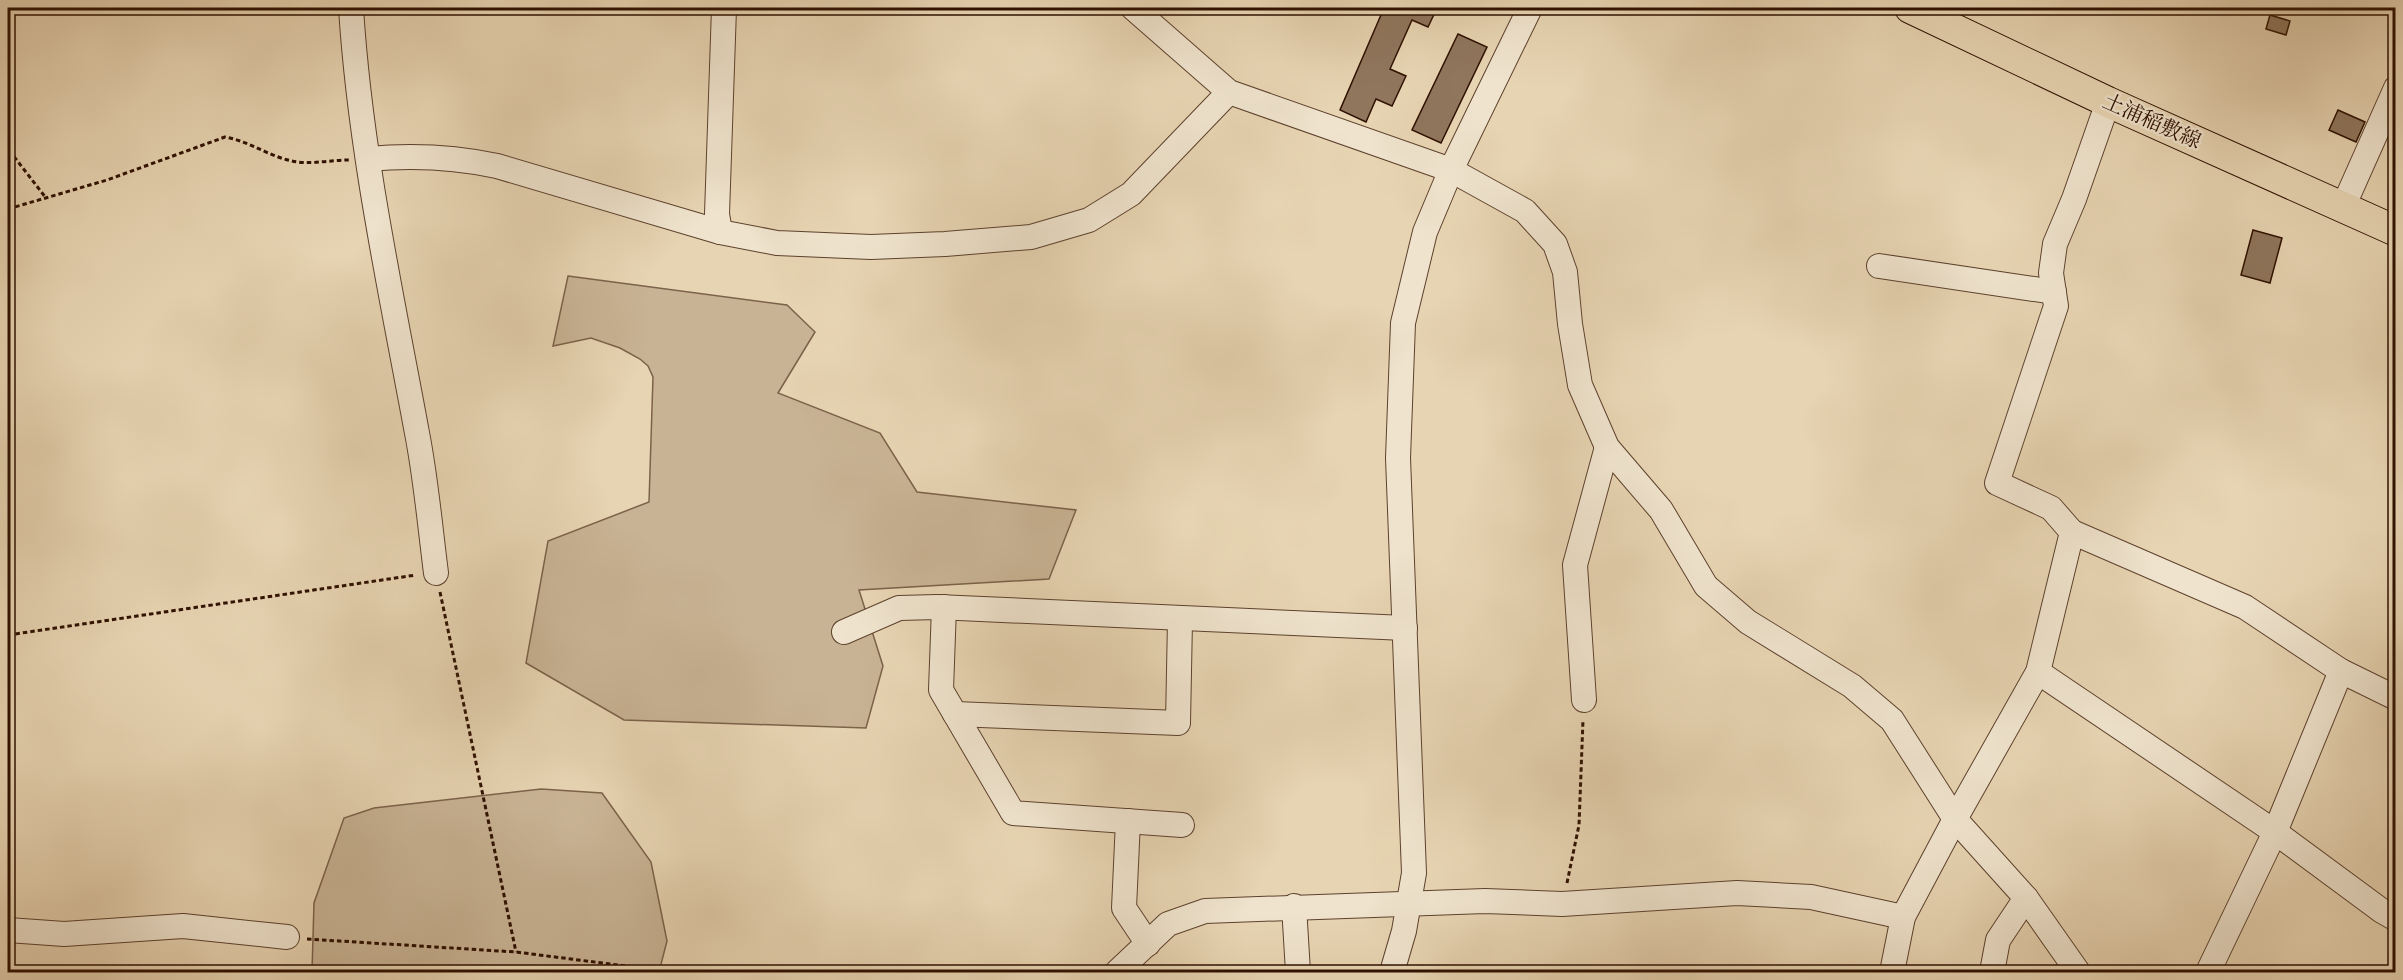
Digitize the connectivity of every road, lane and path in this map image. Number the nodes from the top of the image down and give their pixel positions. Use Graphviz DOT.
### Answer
graph roads {
  1 [pos="351,8"];
  2 [pos="724,8"];
  3 [pos="1133,8"];
  4 [pos="1530,8"];
  5 [pos="1910,8"];
  6 [pos="2396,88"];
  7 [pos="1229,92"];
  8 [pos="2108,102"];
  9 [pos="8,143"];
  10 [pos="368,159"];
  11 [pos="1451,170"];
  12 [pos="46,198"];
  13 [pos="2343,207"];
  14 [pos="8,209"];
  15 [pos="2396,231"];
  16 [pos="720,232"];
  17 [pos="1879,266"];
  18 [pos="2054,292"];
  19 [pos="1607,447"];
  20 [pos="2072,532"];
  21 [pos="436,573"];
  22 [pos="944,607"];
  23 [pos="1180,620"];
  24 [pos="1405,628"];
  25 [pos="844,632"];
  26 [pos="8,635"];
  27 [pos="2341,671"];
  28 [pos="2038,672"];
  29 [pos="2396,698"];
  30 [pos="1584,700"];
  31 [pos="955,714"];
  32 [pos="1955,819"];
  33 [pos="1128,821"];
  34 [pos="1182,825"];
  35 [pos="2275,832"];
  36 [pos="2026,898"];
  37 [pos="1562,904"];
  38 [pos="1409,905"];
  39 [pos="1294,906"];
  40 [pos="1903,917"];
  41 [pos="2396,919"];
  42 [pos="8,930"];
  43 [pos="287,937"];
  44 [pos="1148,944"];
  45 [pos="516,952"];
  46 [pos="666,972"];
  47 [pos="693,972"];
  48 [pos="1118,972"];
  49 [pos="1298,972"];
  50 [pos="1392,972"];
  51 [pos="1892,972"];
  52 [pos="1992,972"];
  53 [pos="2078,972"];
  54 [pos="2208,972"];
  1 -- 10 [label="street"];
  2 -- 16 [label="street"];
  3 -- 7 [label="street"];
  4 -- 11 [label="street"];
  5 -- 8 [label="main road, 土浦稲敷線"];
  6 -- 13 [label="street"];
  7 -- 11 [label="street"];
  7 -- 16 [label="street"];
  8 -- 13 [label="main road, 土浦稲敷線"];
  8 -- 18 [label="street"];
  9 -- 12 [label="path"];
  10 -- 12 [label="path"];
  10 -- 16 [label="street"];
  10 -- 21 [label="street"];
  11 -- 19 [label="street"];
  11 -- 24 [label="street"];
  12 -- 14 [label="path"];
  13 -- 15 [label="main road, 土浦稲敷線"];
  17 -- 18 [label="street"];
  18 -- 20 [label="street"];
  19 -- 30 [label="street"];
  19 -- 32 [label="street"];
  20 -- 27 [label="street"];
  20 -- 28 [label="street"];
  21 -- 26 [label="path"];
  21 -- 45 [label="path"];
  22 -- 23 [label="street"];
  22 -- 25 [label="street"];
  22 -- 31 [label="street"];
  23 -- 24 [label="street"];
  23 -- 31 [label="street"];
  24 -- 38 [label="street"];
  27 -- 29 [label="street"];
  27 -- 35 [label="street"];
  28 -- 32 [label="street"];
  28 -- 35 [label="street"];
  30 -- 37 [label="path"];
  31 -- 33 [label="street"];
  32 -- 36 [label="street"];
  32 -- 40 [label="street"];
  33 -- 34 [label="street"];
  33 -- 44 [label="street"];
  35 -- 41 [label="street"];
  35 -- 54 [label="street"];
  36 -- 52 [label="street"];
  36 -- 53 [label="street"];
  37 -- 38 [label="street"];
  37 -- 40 [label="street"];
  38 -- 39 [label="street"];
  38 -- 50 [label="street"];
  39 -- 44 [label="street"];
  39 -- 49 [label="street"];
  40 -- 51 [label="street"];
  42 -- 43 [label="street"];
  43 -- 45 [label="path"];
  44 -- 48 [label="street"];
  45 -- 46 [label="path"];
  46 -- 47 [label="path"];
}
